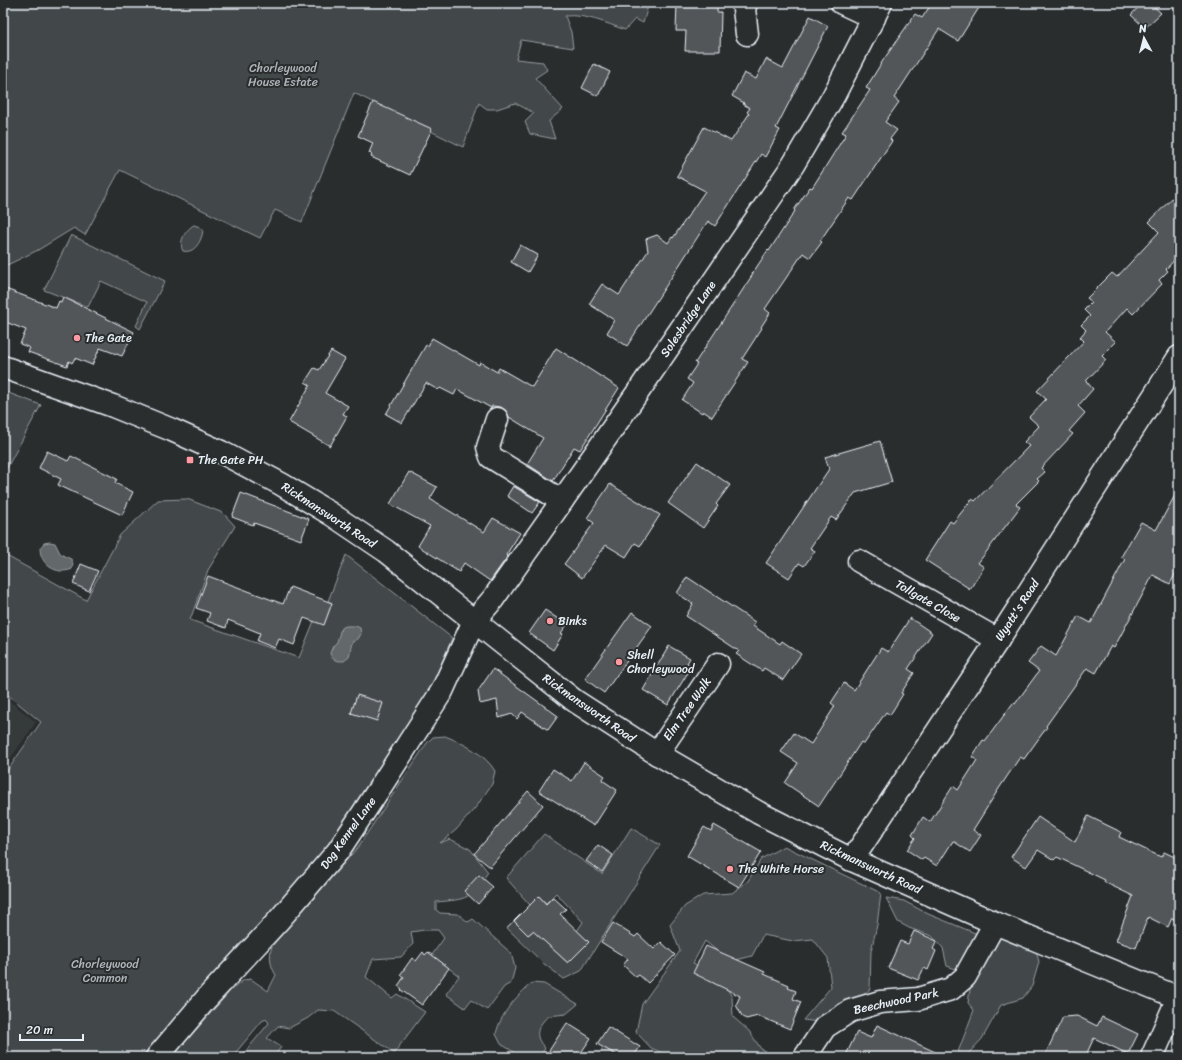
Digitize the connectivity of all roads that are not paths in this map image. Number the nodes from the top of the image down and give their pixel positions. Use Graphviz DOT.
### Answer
graph roads {
  1 [pos="746,3"];
  2 [pos="842,3"];
  3 [pos="877,11"];
  4 [pos="747,34"];
  5 [pos="1177,366"];
  6 [pos="3,367"];
  7 [pos="497,419"];
  8 [pos="562,501"];
  9 [pos="859,561"];
  10 [pos="474,621"];
  11 [pos="998,640"];
  12 [pos="718,664"];
  13 [pos="657,754"];
  14 [pos="852,860"];
  15 [pos="995,922"];
  16 [pos="1179,998"];
  17 [pos="157,1057"];
  18 [pos="805,1057"];
  19 [pos="1152,1057"];
  1 -- 4 [label="street"];
  2 -- 3 [label="street"];
  3 -- 8 [label="street, Solesbridge Lane"];
  5 -- 11 [label="street, Wyatt's Road"];
  6 -- 10 [label="street, Rickmansworth Road"];
  7 -- 8 [label="street"];
  8 -- 10 [label="street, Solesbridge Lane"];
  9 -- 11 [label="street, Tollgate Close"];
  10 -- 13 [label="street, Rickmansworth Road"];
  10 -- 17 [label="street, Dog Kennel Lane"];
  11 -- 14 [label="street, Wyatt's Road"];
  12 -- 13 [label="street, Elm Tree Walk"];
  13 -- 14 [label="street, Rickmansworth Road"];
  14 -- 15 [label="street, Rickmansworth Road"];
  15 -- 16 [label="street, Rickmansworth Road"];
  15 -- 18 [label="street, Beechwood Park"];
  16 -- 19 [label="street"];
}
